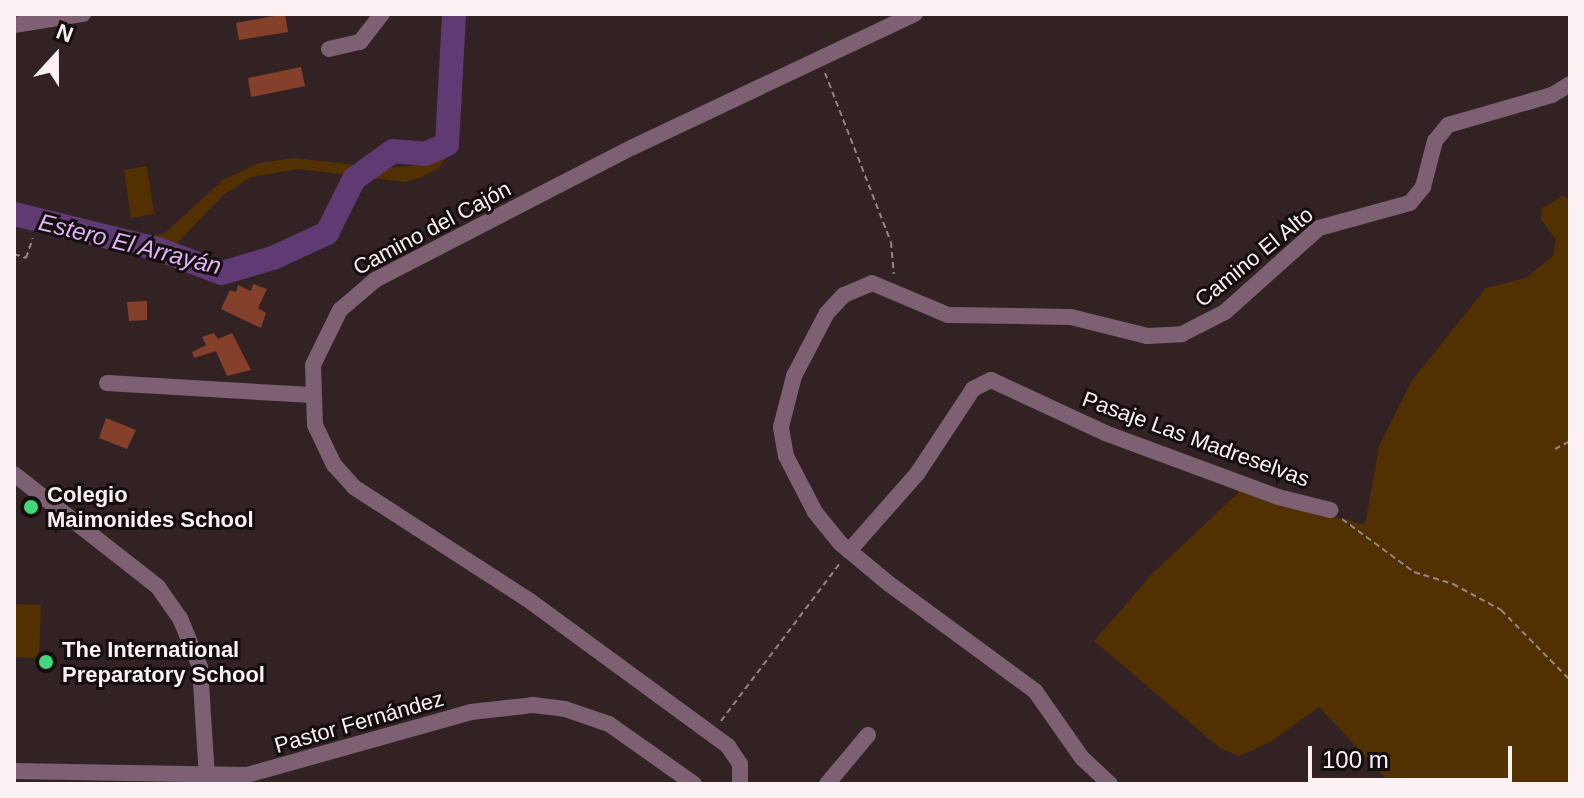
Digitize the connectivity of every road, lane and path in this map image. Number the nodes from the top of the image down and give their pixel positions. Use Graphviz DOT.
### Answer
graph roads {
  1 [pos="83,14"];
  2 [pos="382,14"];
  3 [pos="915,14"];
  4 [pos="14,25"];
  5 [pos="329,49"];
  6 [pos="818,57"];
  7 [pos="1570,84"];
  8 [pos="1552,95"];
  9 [pos="1570,103"];
  10 [pos="33,238"];
  11 [pos="14,254"];
  12 [pos="891,289"];
  13 [pos="107,383"];
  14 [pos="311,395"];
  15 [pos="1570,441"];
  16 [pos="1555,449"];
  17 [pos="14,474"];
  18 [pos="1330,510"];
  19 [pos="849,551"];
  20 [pos="1570,680"];
  21 [pos="711,735"];
  22 [pos="868,735"];
  23 [pos="14,771"];
  24 [pos="207,777"];
  25 [pos="694,784"];
  26 [pos="740,784"];
  27 [pos="827,784"];
  28 [pos="1110,784"];
  1 -- 4 [label="street"];
  2 -- 5 [label="street"];
  3 -- 6 [label="street, Camino del Cajón"];
  6 -- 12 [label="path"];
  6 -- 14 [label="street, Camino del Cajón"];
  7 -- 8 [label="street, Camino El Alto"];
  8 -- 9 [label="street"];
  8 -- 12 [label="street, Camino El Alto"];
  10 -- 11 [label="path"];
  12 -- 19 [label="street, Camino El Alto"];
  13 -- 14 [label="street"];
  14 -- 21 [label="street, Camino del Cajón"];
  15 -- 16 [label="path"];
  17 -- 24 [label="street"];
  18 -- 19 [label="street, Pasaje Las Madreselvas"];
  18 -- 20 [label="path"];
  19 -- 21 [label="path"];
  19 -- 28 [label="street, Camino El Alto"];
  21 -- 26 [label="street, Camino del Cajón"];
  22 -- 27 [label="street"];
  23 -- 24 [label="street, Pastor Fernández"];
  24 -- 25 [label="street, Pastor Fernández"];
}
